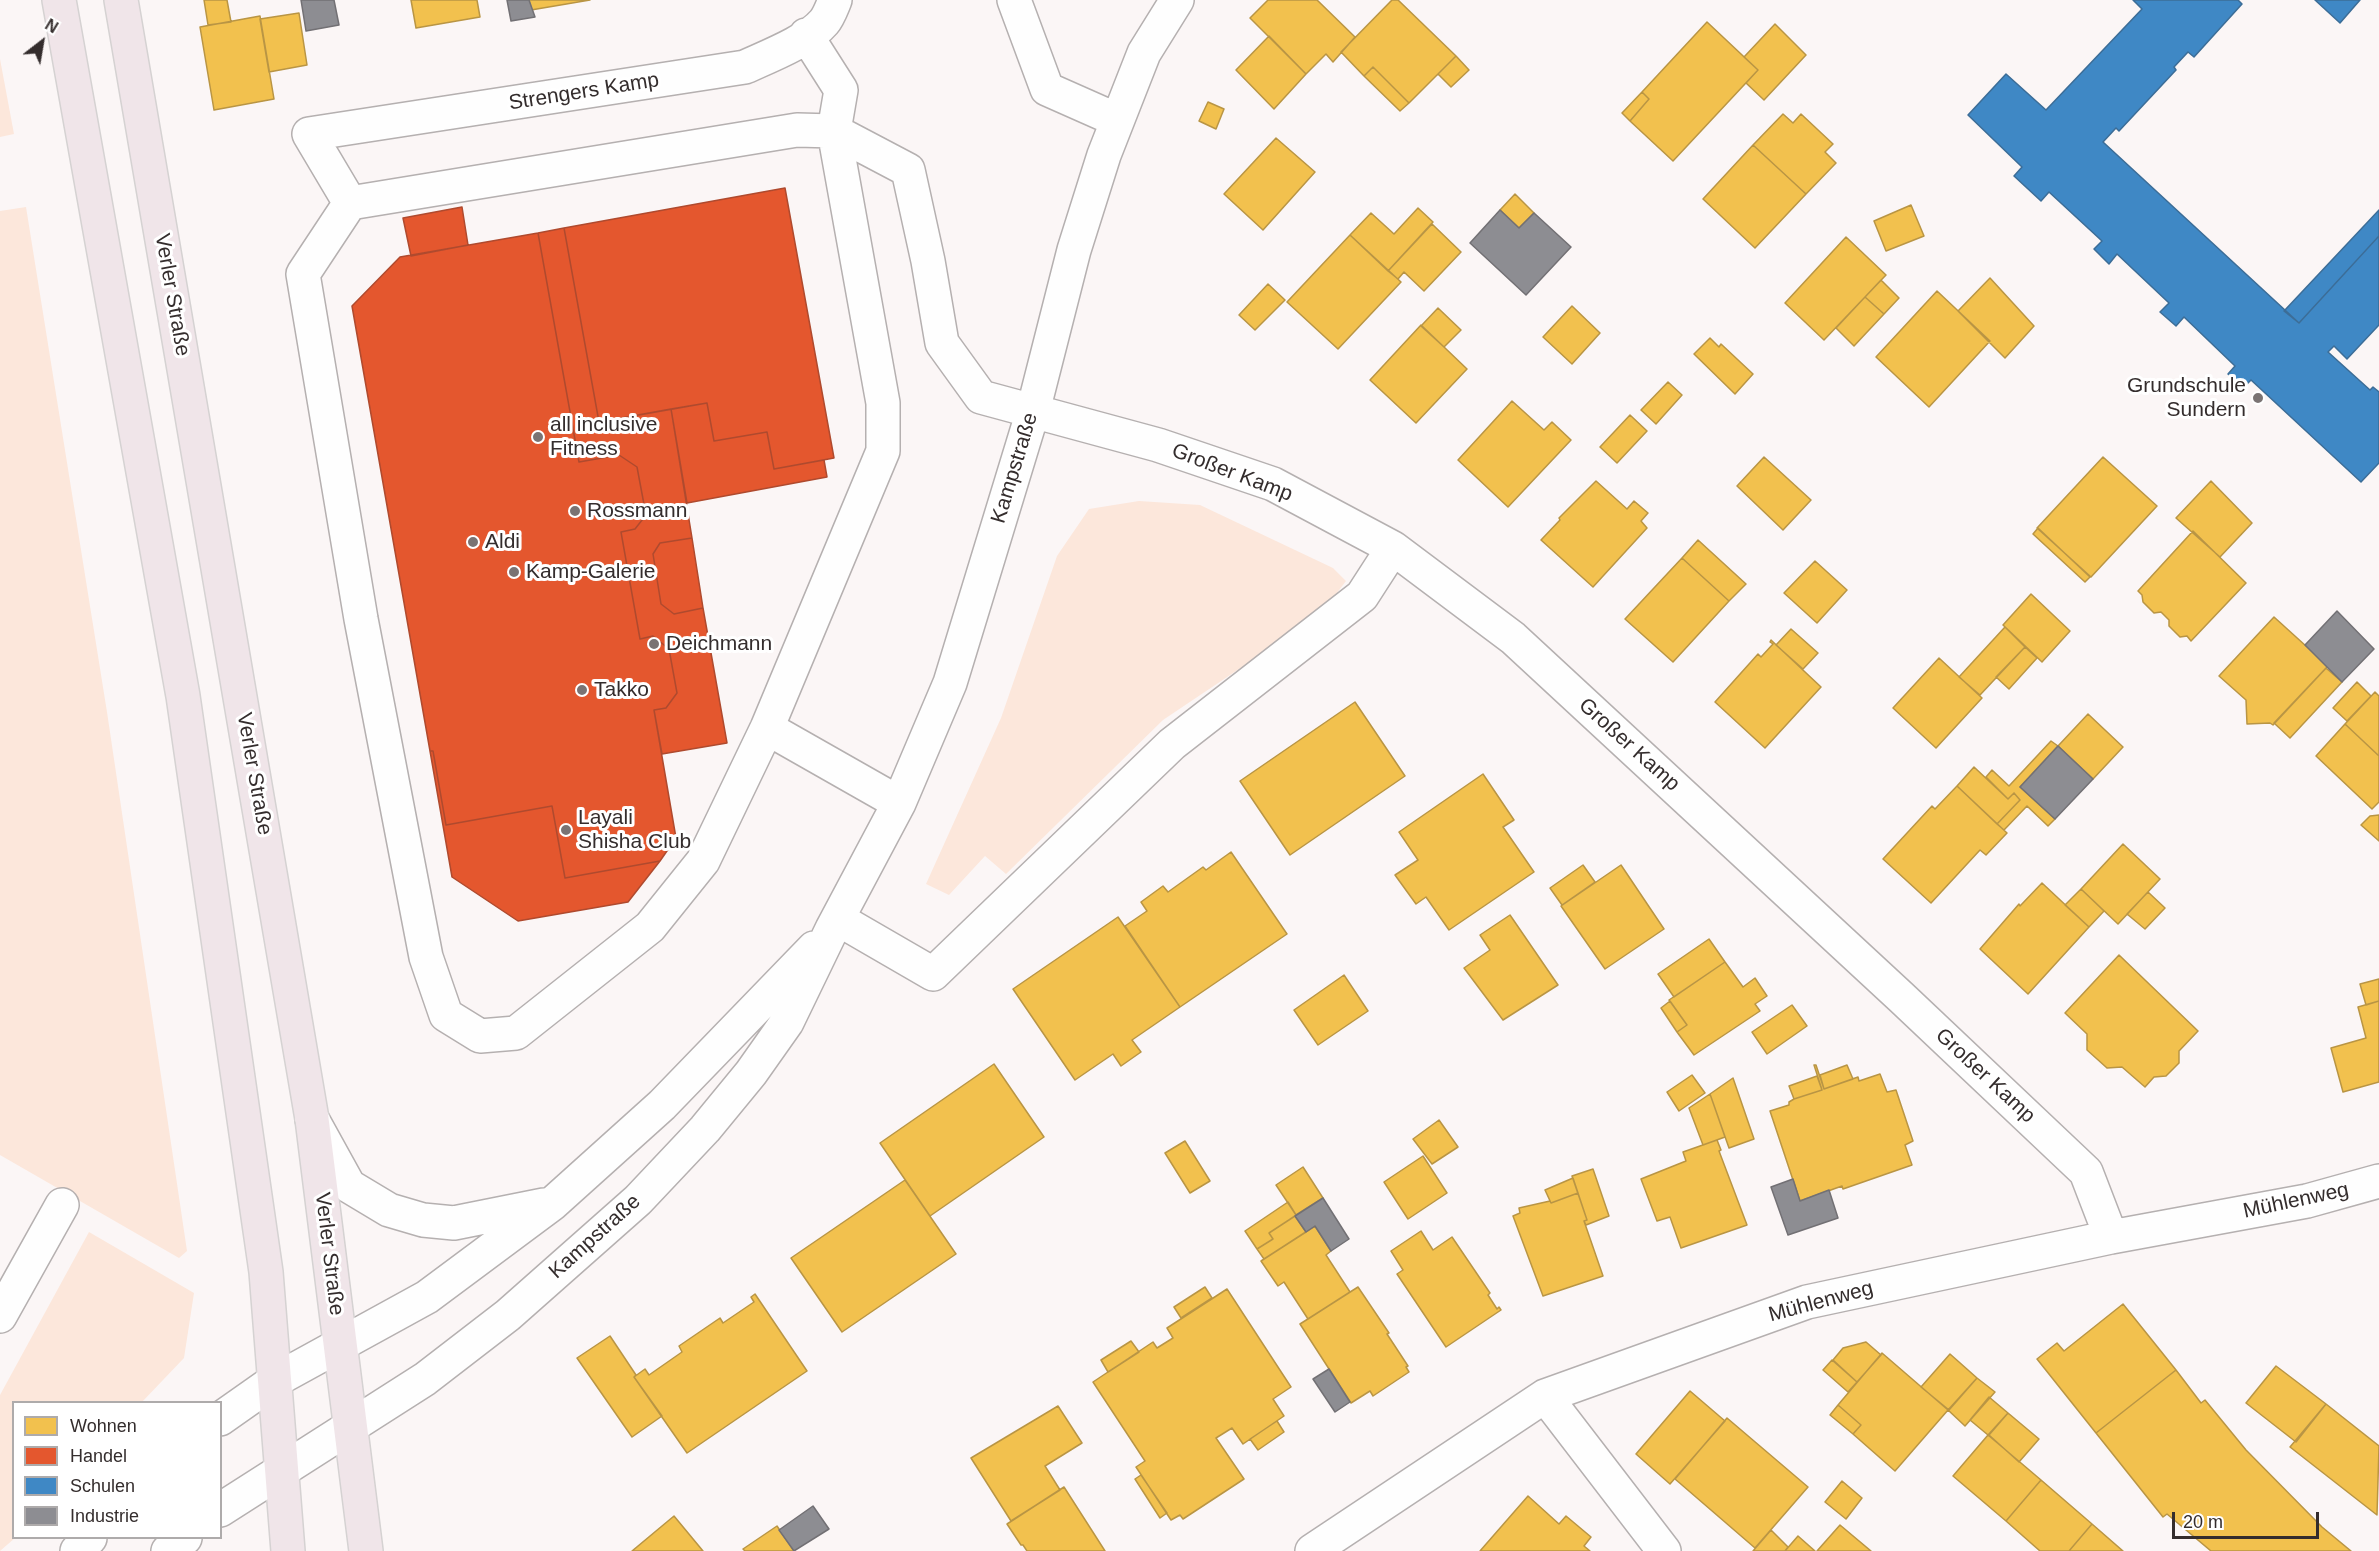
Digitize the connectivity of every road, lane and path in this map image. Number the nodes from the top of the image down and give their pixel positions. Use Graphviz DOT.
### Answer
graph roads {
  1 [pos="59,0"];
  2 [pos="121,0"];
  3 [pos="835,0"];
  4 [pos="1014,0"];
  5 [pos="1177,0"];
  6 [pos="806,35"];
  7 [pos="1117,120"];
  8 [pos="834,131"];
  9 [pos="350,203"];
  10 [pos="1033,411"];
  11 [pos="1393,548"];
  12 [pos="767,728"];
  13 [pos="899,803"];
  14 [pos="835,924"];
  15 [pos="312,1119"];
  16 [pos="2379,1181"];
  17 [pos="552,1204"];
  18 [pos="62,1205"];
  19 [pos="2110,1237"];
  20 [pos="0,1316"];
  21 [pos="341,1346"];
  22 [pos="274,1382"];
  23 [pos="1545,1396"];
  24 [pos="222,1418"];
  25 [pos="350,1427"];
  26 [pos="281,1470"];
  27 [pos="222,1509"];
  28 [pos="89,1539"];
  29 [pos="184,1539"];
  30 [pos="77,1551"];
  31 [pos="168,1551"];
  32 [pos="288,1551"];
  33 [pos="366,1551"];
  34 [pos="1312,1551"];
  35 [pos="1664,1551"];
  1 -- 22 [label="main road"];
  2 -- 15 [label="main road, Verler Straße"];
  3 -- 6 [label="street, Strengers Kamp"];
  4 -- 7 [label="street"];
  5 -- 7 [label="street, Kampstraße"];
  6 -- 8 [label="street"];
  6 -- 9 [label="street, Strengers Kamp"];
  7 -- 10 [label="street, Kampstraße"];
  8 -- 9 [label="street"];
  8 -- 10 [label="street, Großer Kamp"];
  8 -- 12 [label="street"];
  9 -- 12 [label="street"];
  10 -- 11 [label="street, Großer Kamp"];
  10 -- 13 [label="street, Kampstraße"];
  11 -- 14 [label="street"];
  11 -- 19 [label="street, Großer Kamp"];
  12 -- 13 [label="street"];
  13 -- 14 [label="street, Kampstraße"];
  14 -- 17 [label="street, Kampstraße"];
  14 -- 25 [label="street, Kampstraße"];
  15 -- 17 [label="street"];
  15 -- 21 [label="main road, Verler Straße"];
  16 -- 19 [label="street, Mühlenweg"];
  17 -- 21 [label="street, Kampstraße"];
  18 -- 20 [label="street"];
  19 -- 23 [label="street, Mühlenweg"];
  21 -- 22 [label="street, Kampstraße"];
  21 -- 25 [label="main road, Verler Straße"];
  22 -- 24 [label="street, Kampstraße"];
  22 -- 26 [label="main road"];
  23 -- 34 [label="street, Mühlenweg"];
  23 -- 35 [label="street"];
  25 -- 26 [label="street, Kampstraße"];
  25 -- 33 [label="main road, Verler Straße"];
  26 -- 27 [label="street, Kampstraße"];
  26 -- 32 [label="main road"];
  28 -- 30 [label="street"];
  29 -- 31 [label="street"];
}
